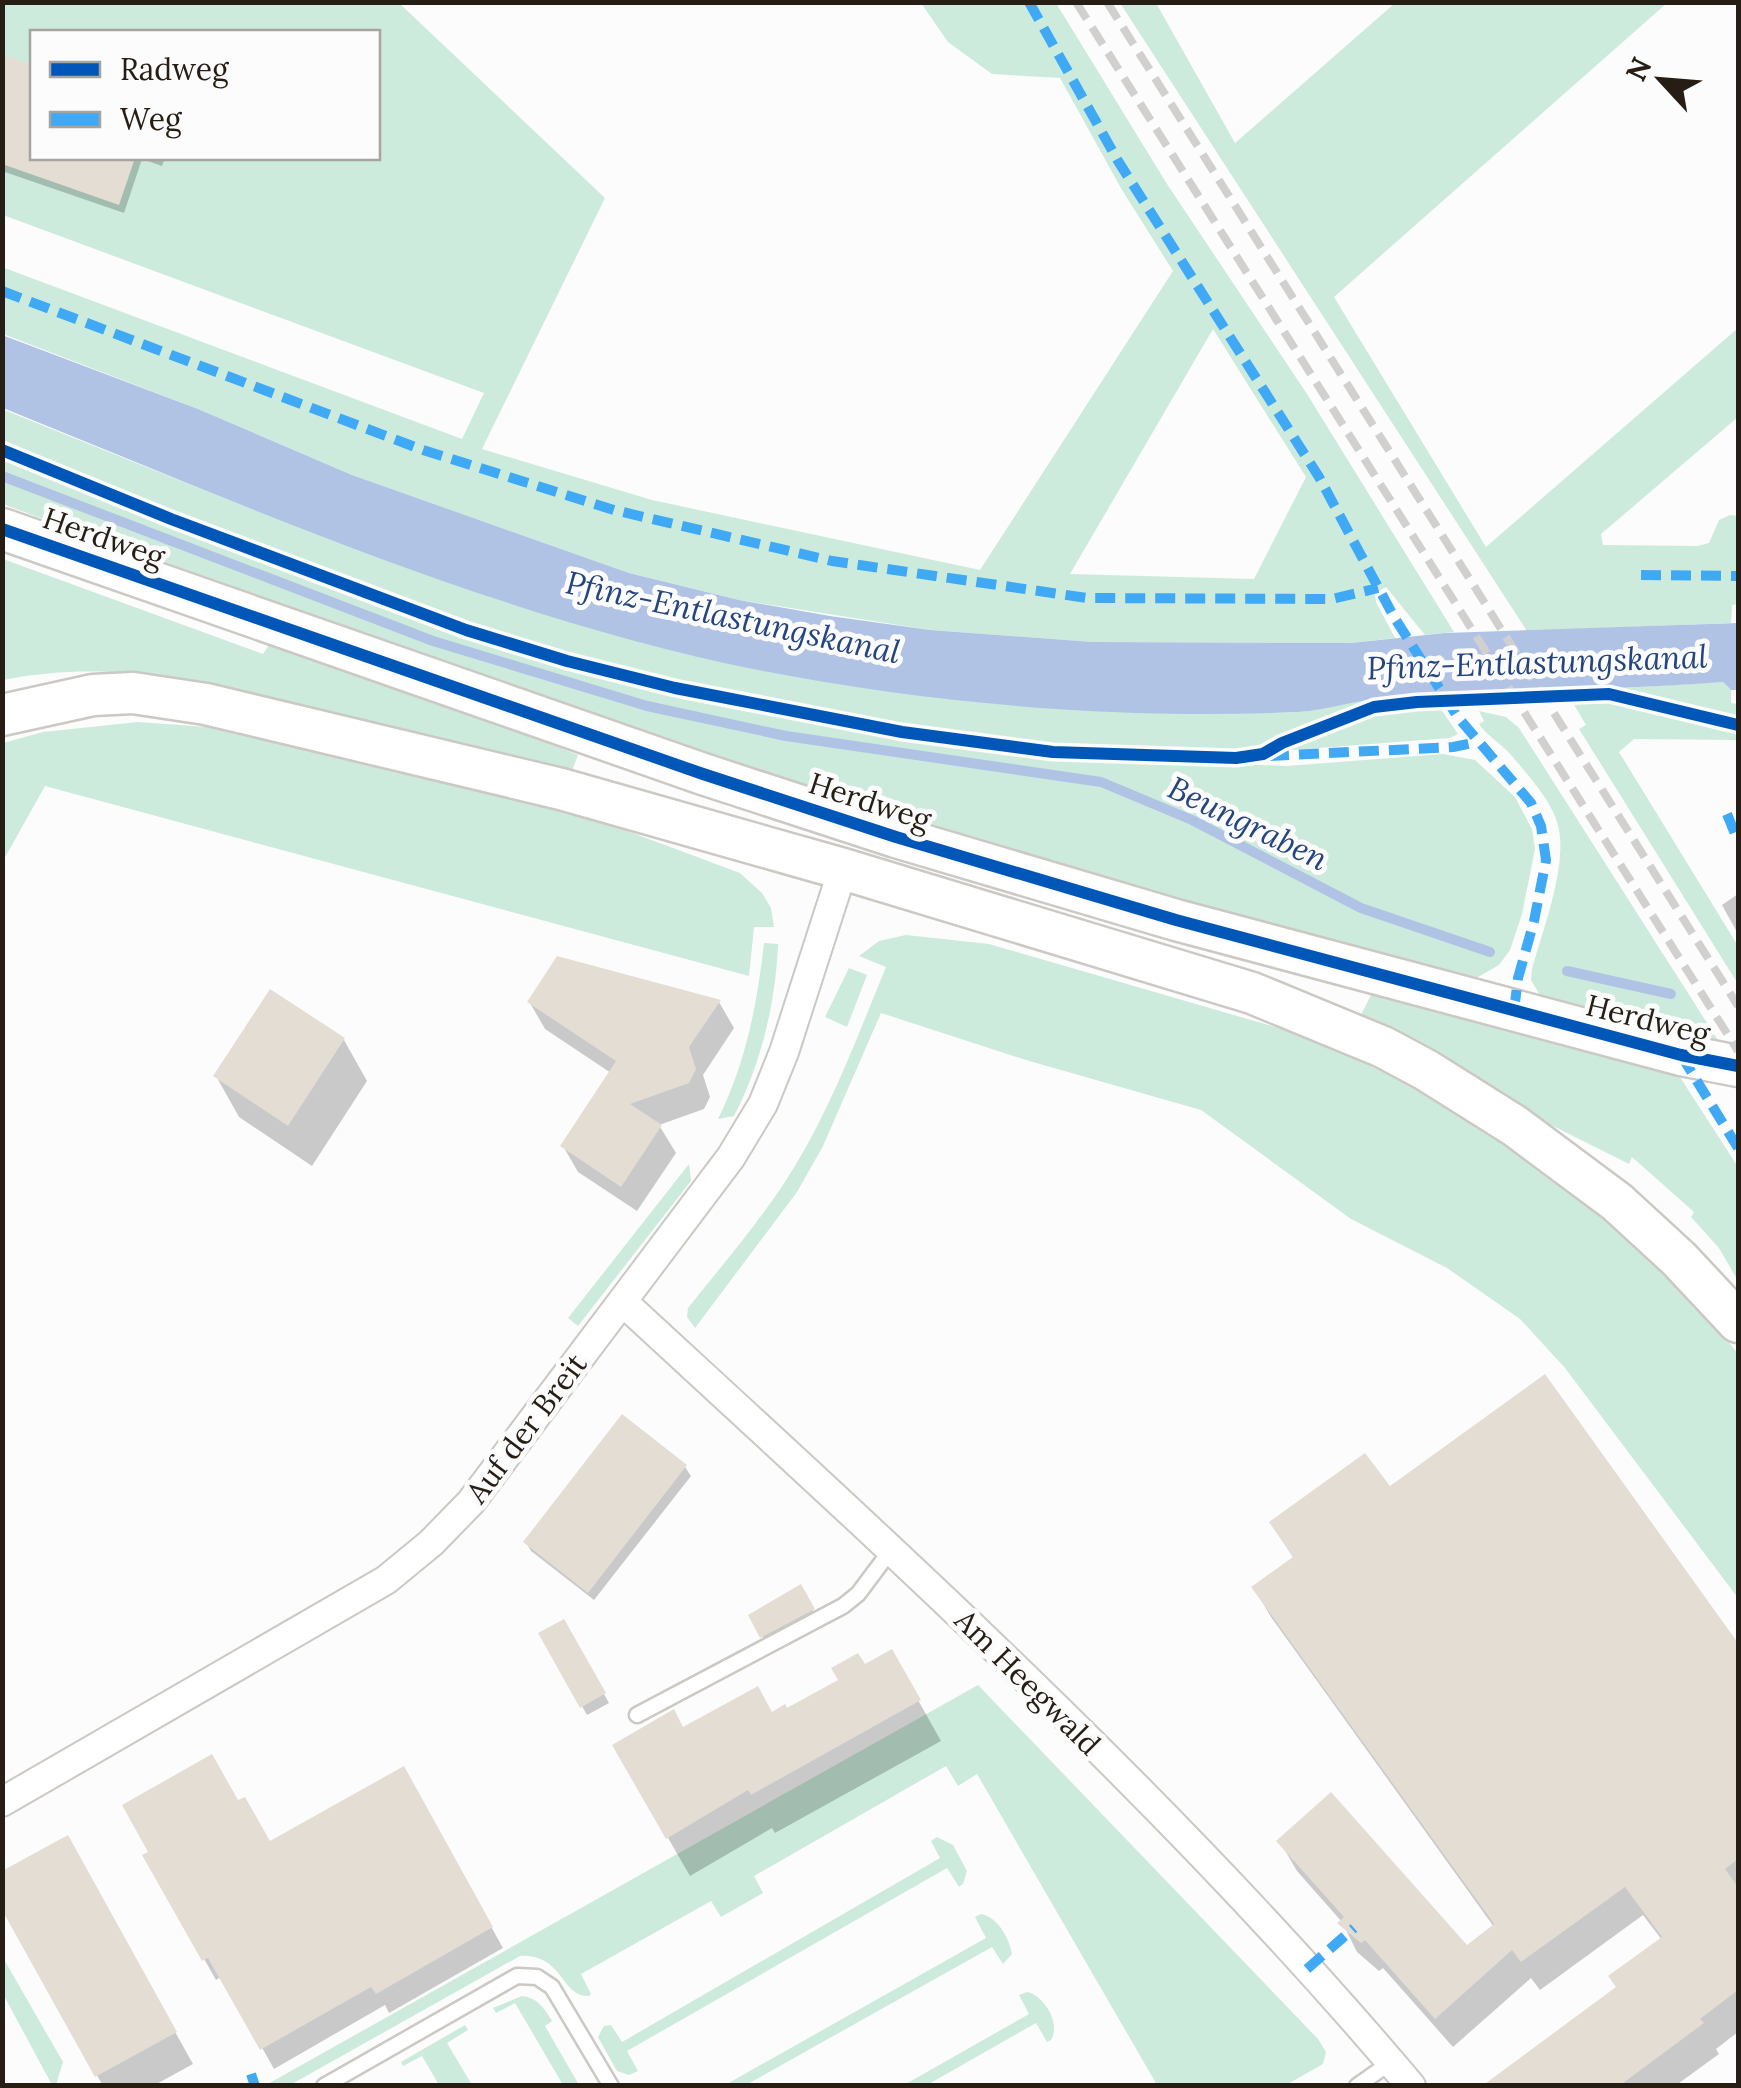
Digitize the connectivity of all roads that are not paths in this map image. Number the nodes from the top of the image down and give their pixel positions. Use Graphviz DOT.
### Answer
graph roads {
  1 [pos="2,529"];
  2 [pos="2,715"];
  3 [pos="843,869"];
  4 [pos="1738,1066"];
  5 [pos="623,1302"];
  6 [pos="1738,1322"];
  7 [pos="891,1550"];
  8 [pos="637,1716"];
  9 [pos="2,1802"];
  10 [pos="1391,2062"];
  11 [pos="324,2086"];
  12 [pos="611,2086"];
  13 [pos="1356,2086"];
  14 [pos="1411,2086"];
  1 -- 4 [label="main road, Herdweg"];
  2 -- 3 [label="main road"];
  3 -- 5 [label="street, Auf der Breit"];
  3 -- 6 [label="main road"];
  5 -- 7 [label="street, Am Heegwald"];
  5 -- 9 [label="street, Auf der Breit"];
  7 -- 8 [label="lane"];
  7 -- 10 [label="street, Am Heegwald"];
  10 -- 13 [label="lane"];
  10 -- 14 [label="street, Am Heegwald"];
  11 -- 12 [label="lane"];
}
